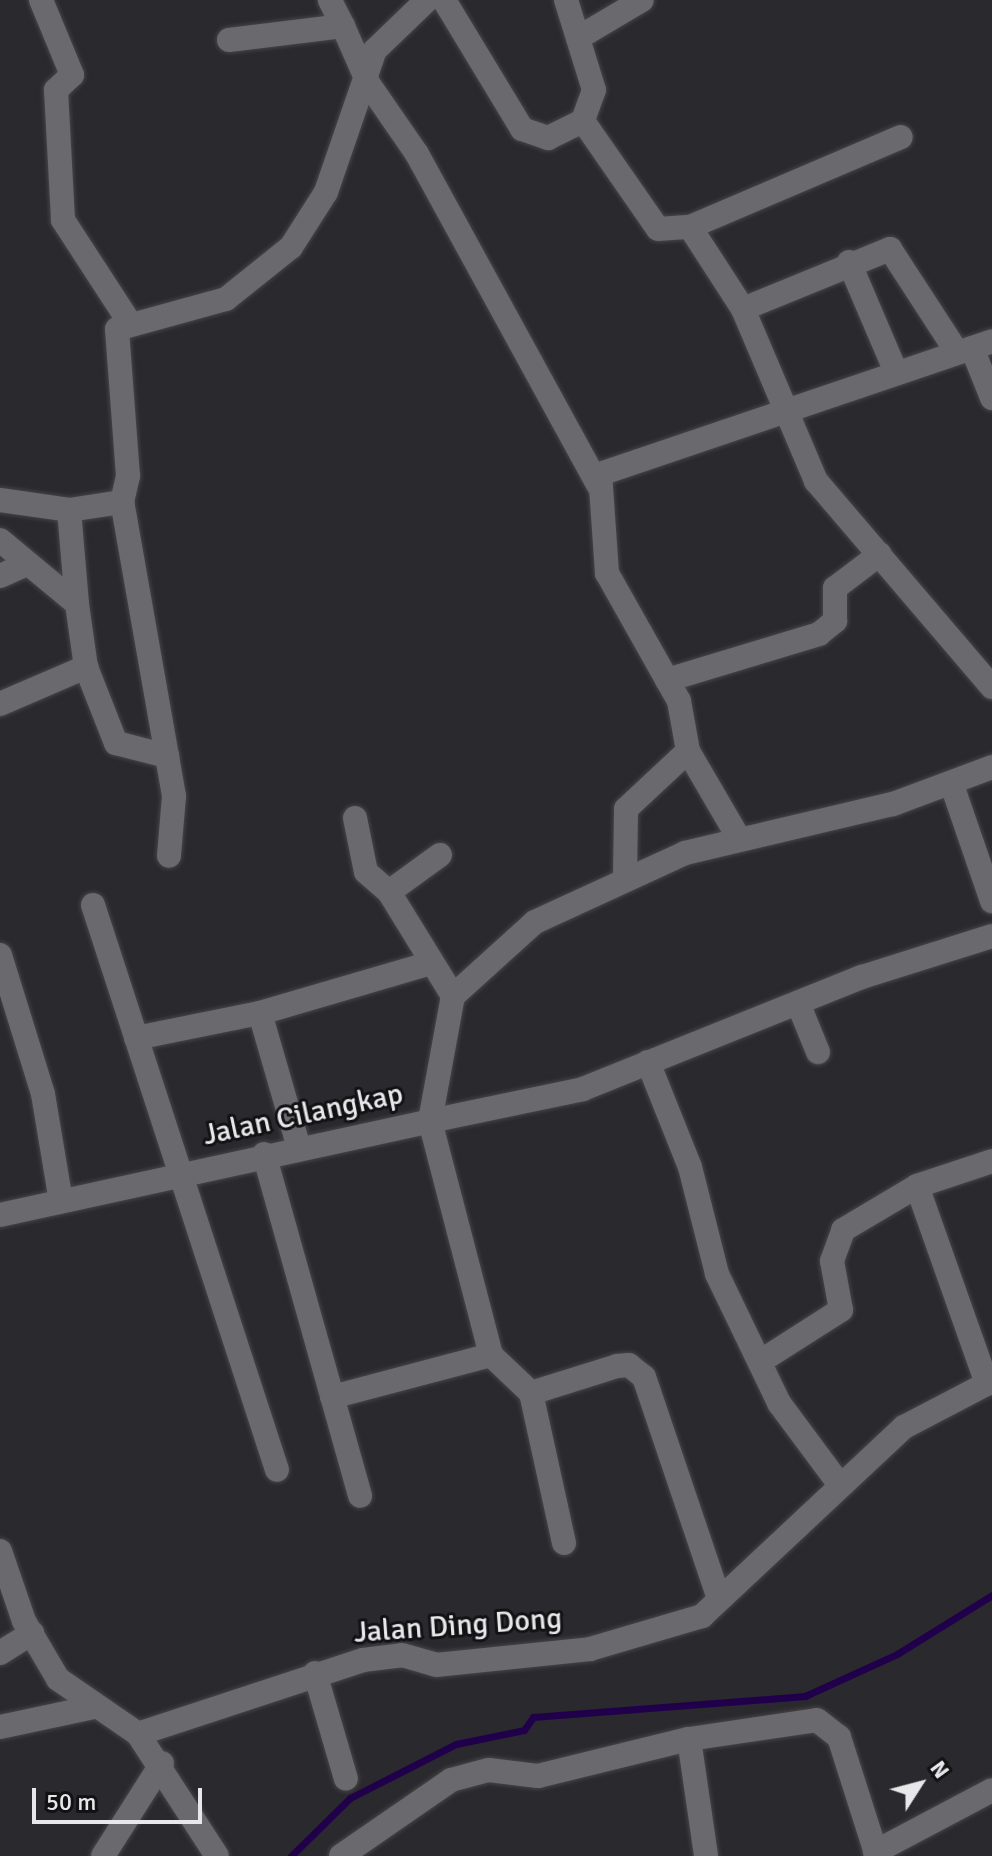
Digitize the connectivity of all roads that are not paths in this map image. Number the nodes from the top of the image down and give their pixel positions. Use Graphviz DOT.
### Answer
graph roads {
  1 [pos="41,0"];
  2 [pos="330,0"];
  3 [pos="427,0"];
  4 [pos="444,0"];
  5 [pos="566,0"];
  6 [pos="642,0"];
  7 [pos="343,26"];
  8 [pos="578,38"];
  9 [pos="229,40"];
  10 [pos="368,83"];
  11 [pos="583,121"];
  12 [pos="901,137"];
  13 [pos="690,227"];
  14 [pos="849,262"];
  15 [pos="743,309"];
  16 [pos="130,323"];
  17 [pos="974,347"];
  18 [pos="896,372"];
  19 [pos="992,398"];
  20 [pos="789,409"];
  21 [pos="598,485"];
  22 [pos="0,500"];
  23 [pos="122,502"];
  24 [pos="69,510"];
  25 [pos="0,540"];
  26 [pos="880,554"];
  27 [pos="27,564"];
  28 [pos="0,576"];
  29 [pos="77,604"];
  30 [pos="86,667"];
  31 [pos="667,680"];
  32 [pos="992,687"];
  33 [pos="0,704"];
  34 [pos="688,751"];
  35 [pos="167,756"];
  36 [pos="992,767"];
  37 [pos="952,785"];
  38 [pos="355,818"];
  39 [pos="738,837"];
  40 [pos="440,855"];
  41 [pos="169,856"];
  42 [pos="625,876"];
  43 [pos="389,892"];
  44 [pos="992,901"];
  45 [pos="93,905"];
  46 [pos="992,936"];
  47 [pos="0,955"];
  48 [pos="428,964"];
  49 [pos="453,996"];
  50 [pos="798,1003"];
  51 [pos="260,1013"];
  52 [pos="136,1038"];
  53 [pos="818,1052"];
  54 [pos="648,1062"];
  55 [pos="430,1121"];
  56 [pos="298,1145"];
  57 [pos="264,1154"];
  58 [pos="992,1161"];
  59 [pos="180,1174"];
  60 [pos="917,1186"];
  61 [pos="61,1202"];
  62 [pos="0,1215"];
  63 [pos="491,1355"];
  64 [pos="761,1361"];
  65 [pos="989,1383"];
  66 [pos="531,1393"];
  67 [pos="332,1397"];
  68 [pos="277,1470"];
  69 [pos="840,1485"];
  70 [pos="360,1496"];
  71 [pos="564,1543"];
  72 [pos="0,1551"];
  73 [pos="6,1583"];
  74 [pos="719,1598"];
  75 [pos="32,1633"];
  76 [pos="0,1653"];
  77 [pos="315,1673"];
  78 [pos="94,1707"];
  79 [pos="0,1727"];
  80 [pos="138,1734"];
  81 [pos="689,1739"];
  82 [pos="162,1763"];
  83 [pos="346,1779"];
  84 [pos="992,1790"];
  85 [pos="876,1854"];
  86 [pos="103,1856"];
  87 [pos="217,1856"];
  88 [pos="341,1856"];
  89 [pos="706,1856"];
  1 -- 16 [label="street"];
  2 -- 7 [label="street"];
  3 -- 10 [label="street"];
  4 -- 11 [label="street"];
  5 -- 8 [label="street"];
  6 -- 8 [label="street"];
  7 -- 9 [label="street"];
  7 -- 10 [label="street"];
  8 -- 11 [label="street"];
  10 -- 16 [label="street"];
  10 -- 21 [label="street"];
  11 -- 13 [label="street"];
  12 -- 13 [label="street"];
  13 -- 15 [label="street"];
  14 -- 15 [label="street"];
  14 -- 17 [label="street"];
  14 -- 18 [label="street"];
  15 -- 20 [label="street"];
  16 -- 23 [label="street"];
  17 -- 18 [label="street"];
  17 -- 19 [label="street"];
  18 -- 20 [label="street"];
  20 -- 21 [label="street"];
  20 -- 26 [label="street"];
  21 -- 31 [label="street"];
  22 -- 24 [label="street"];
  23 -- 24 [label="street"];
  23 -- 35 [label="street"];
  24 -- 29 [label="street"];
  25 -- 27 [label="street"];
  26 -- 31 [label="street"];
  26 -- 32 [label="street"];
  27 -- 28 [label="street"];
  27 -- 29 [label="street"];
  29 -- 30 [label="street"];
  30 -- 33 [label="street"];
  30 -- 35 [label="street"];
  31 -- 34 [label="street"];
  34 -- 39 [label="street"];
  34 -- 42 [label="street"];
  35 -- 41 [label="street"];
  36 -- 37 [label="street"];
  37 -- 39 [label="street"];
  37 -- 44 [label="street"];
  38 -- 43 [label="street"];
  39 -- 42 [label="street"];
  40 -- 43 [label="street"];
  42 -- 49 [label="street"];
  43 -- 48 [label="street"];
  45 -- 52 [label="street"];
  46 -- 50 [label="street"];
  47 -- 61 [label="street"];
  48 -- 49 [label="street"];
  48 -- 51 [label="street"];
  49 -- 55 [label="street, Jalan Cilangkap"];
  50 -- 53 [label="street"];
  50 -- 54 [label="street"];
  51 -- 52 [label="street"];
  51 -- 56 [label="street"];
  52 -- 59 [label="street"];
  54 -- 55 [label="street"];
  54 -- 64 [label="street"];
  55 -- 56 [label="street, Jalan Cilangkap"];
  55 -- 63 [label="street"];
  56 -- 57 [label="street, Jalan Cilangkap"];
  57 -- 59 [label="street, Jalan Cilangkap"];
  57 -- 67 [label="street"];
  58 -- 60 [label="street"];
  59 -- 61 [label="street, Jalan Cilangkap"];
  59 -- 68 [label="street"];
  60 -- 64 [label="street"];
  60 -- 65 [label="street"];
  61 -- 62 [label="street, Jalan Cilangkap"];
  63 -- 66 [label="street"];
  63 -- 67 [label="street"];
  64 -- 69 [label="street"];
  65 -- 69 [label="street, Jalan Ding Dong"];
  66 -- 71 [label="street"];
  66 -- 74 [label="street"];
  67 -- 70 [label="street"];
  69 -- 74 [label="street, Jalan Ding Dong"];
  72 -- 73 [label="street"];
  73 -- 75 [label="street"];
  74 -- 77 [label="street, Jalan Ding Dong"];
  75 -- 76 [label="street"];
  75 -- 78 [label="street"];
  77 -- 80 [label="street, Jalan Ding Dong"];
  77 -- 83 [label="street"];
  78 -- 79 [label="street"];
  78 -- 80 [label="street"];
  80 -- 82 [label="street"];
  81 -- 85 [label="street"];
  81 -- 88 [label="street"];
  81 -- 89 [label="street"];
  82 -- 86 [label="street"];
  82 -- 87 [label="street"];
  84 -- 85 [label="street"];
}
